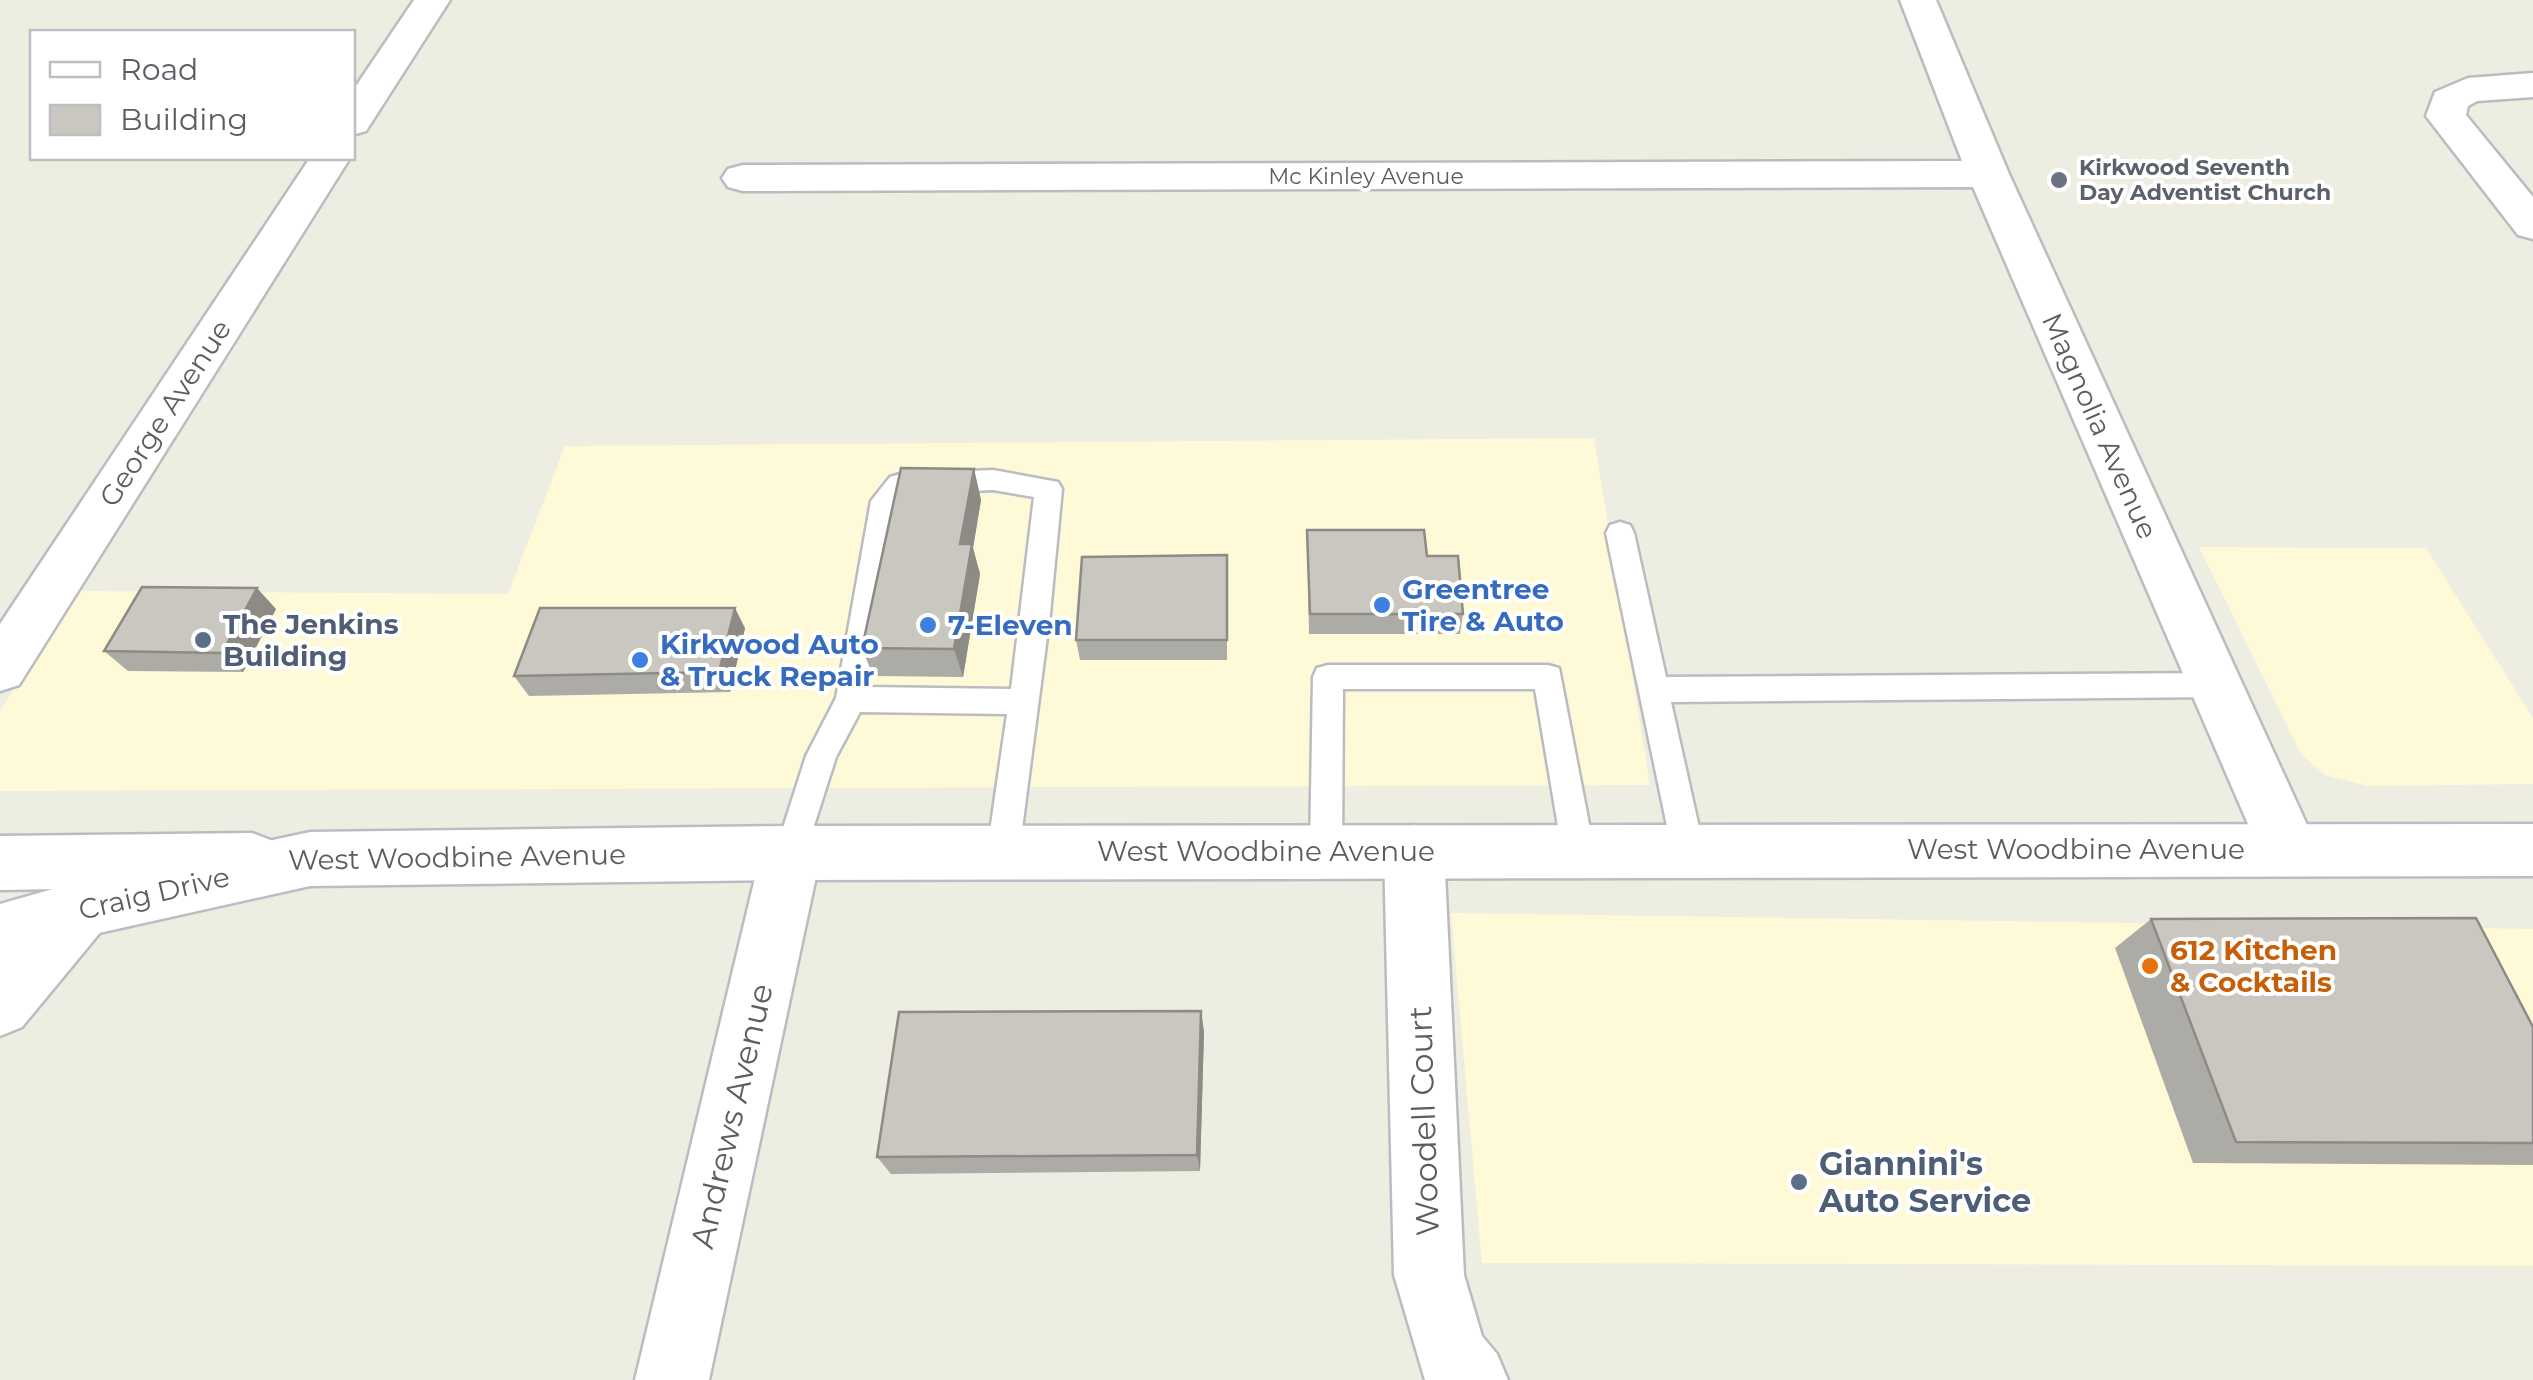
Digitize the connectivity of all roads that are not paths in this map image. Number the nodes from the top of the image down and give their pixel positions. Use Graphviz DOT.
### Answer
graph roads {
  1 [pos="432,0"];
  2 [pos="1918,0"];
  3 [pos="2533,85"];
  4 [pos="355,118"];
  5 [pos="329,160"];
  6 [pos="1988,174"];
  7 [pos="744,178"];
  8 [pos="2533,225"];
  9 [pos="1620,533"];
  10 [pos="0,669"];
  11 [pos="2215,685"];
  12 [pos="1656,690"];
  13 [pos="851,700"];
  14 [pos="1024,702"];
  15 [pos="2288,848"];
  16 [pos="1578,850"];
  17 [pos="1688,850"];
  18 [pos="2533,850"];
  19 [pos="1326,851"];
  20 [pos="1414,851"];
  21 [pos="1002,852"];
  22 [pos="791,853"];
  23 [pos="310,859"];
  24 [pos="0,863"];
  25 [pos="81,909"];
  26 [pos="0,932"];
  27 [pos="0,1006"];
  28 [pos="672,1380"];
  29 [pos="1472,1380"];
  1 -- 4 [label="street"];
  2 -- 6 [label="street, Magnolia Avenue"];
  3 -- 8 [label="street"];
  5 -- 10 [label="street, George Avenue"];
  6 -- 7 [label="street, Mc Kinley Avenue"];
  6 -- 11 [label="street, Magnolia Avenue"];
  9 -- 12 [label="lane"];
  11 -- 12 [label="lane"];
  11 -- 15 [label="street, Magnolia Avenue"];
  12 -- 17 [label="lane"];
  13 -- 14 [label="lane"];
  13 -- 14 [label="lane"];
  13 -- 22 [label="lane"];
  14 -- 21 [label="lane"];
  15 -- 17 [label="street, West Woodbine Avenue"];
  15 -- 18 [label="street, West Woodbine Avenue"];
  16 -- 17 [label="street, West Woodbine Avenue"];
  16 -- 19 [label="lane"];
  16 -- 20 [label="street, West Woodbine Avenue"];
  19 -- 20 [label="street, West Woodbine Avenue"];
  19 -- 21 [label="street, West Woodbine Avenue"];
  20 -- 29 [label="street, Woodell Court"];
  21 -- 22 [label="street, West Woodbine Avenue"];
  22 -- 23 [label="street, West Woodbine Avenue"];
  22 -- 28 [label="street, Andrews Avenue"];
  23 -- 24 [label="street, West Woodbine Avenue"];
  23 -- 25 [label="street, Craig Drive"];
  25 -- 26 [label="street, Craig Drive"];
  25 -- 27 [label="street"];
}
